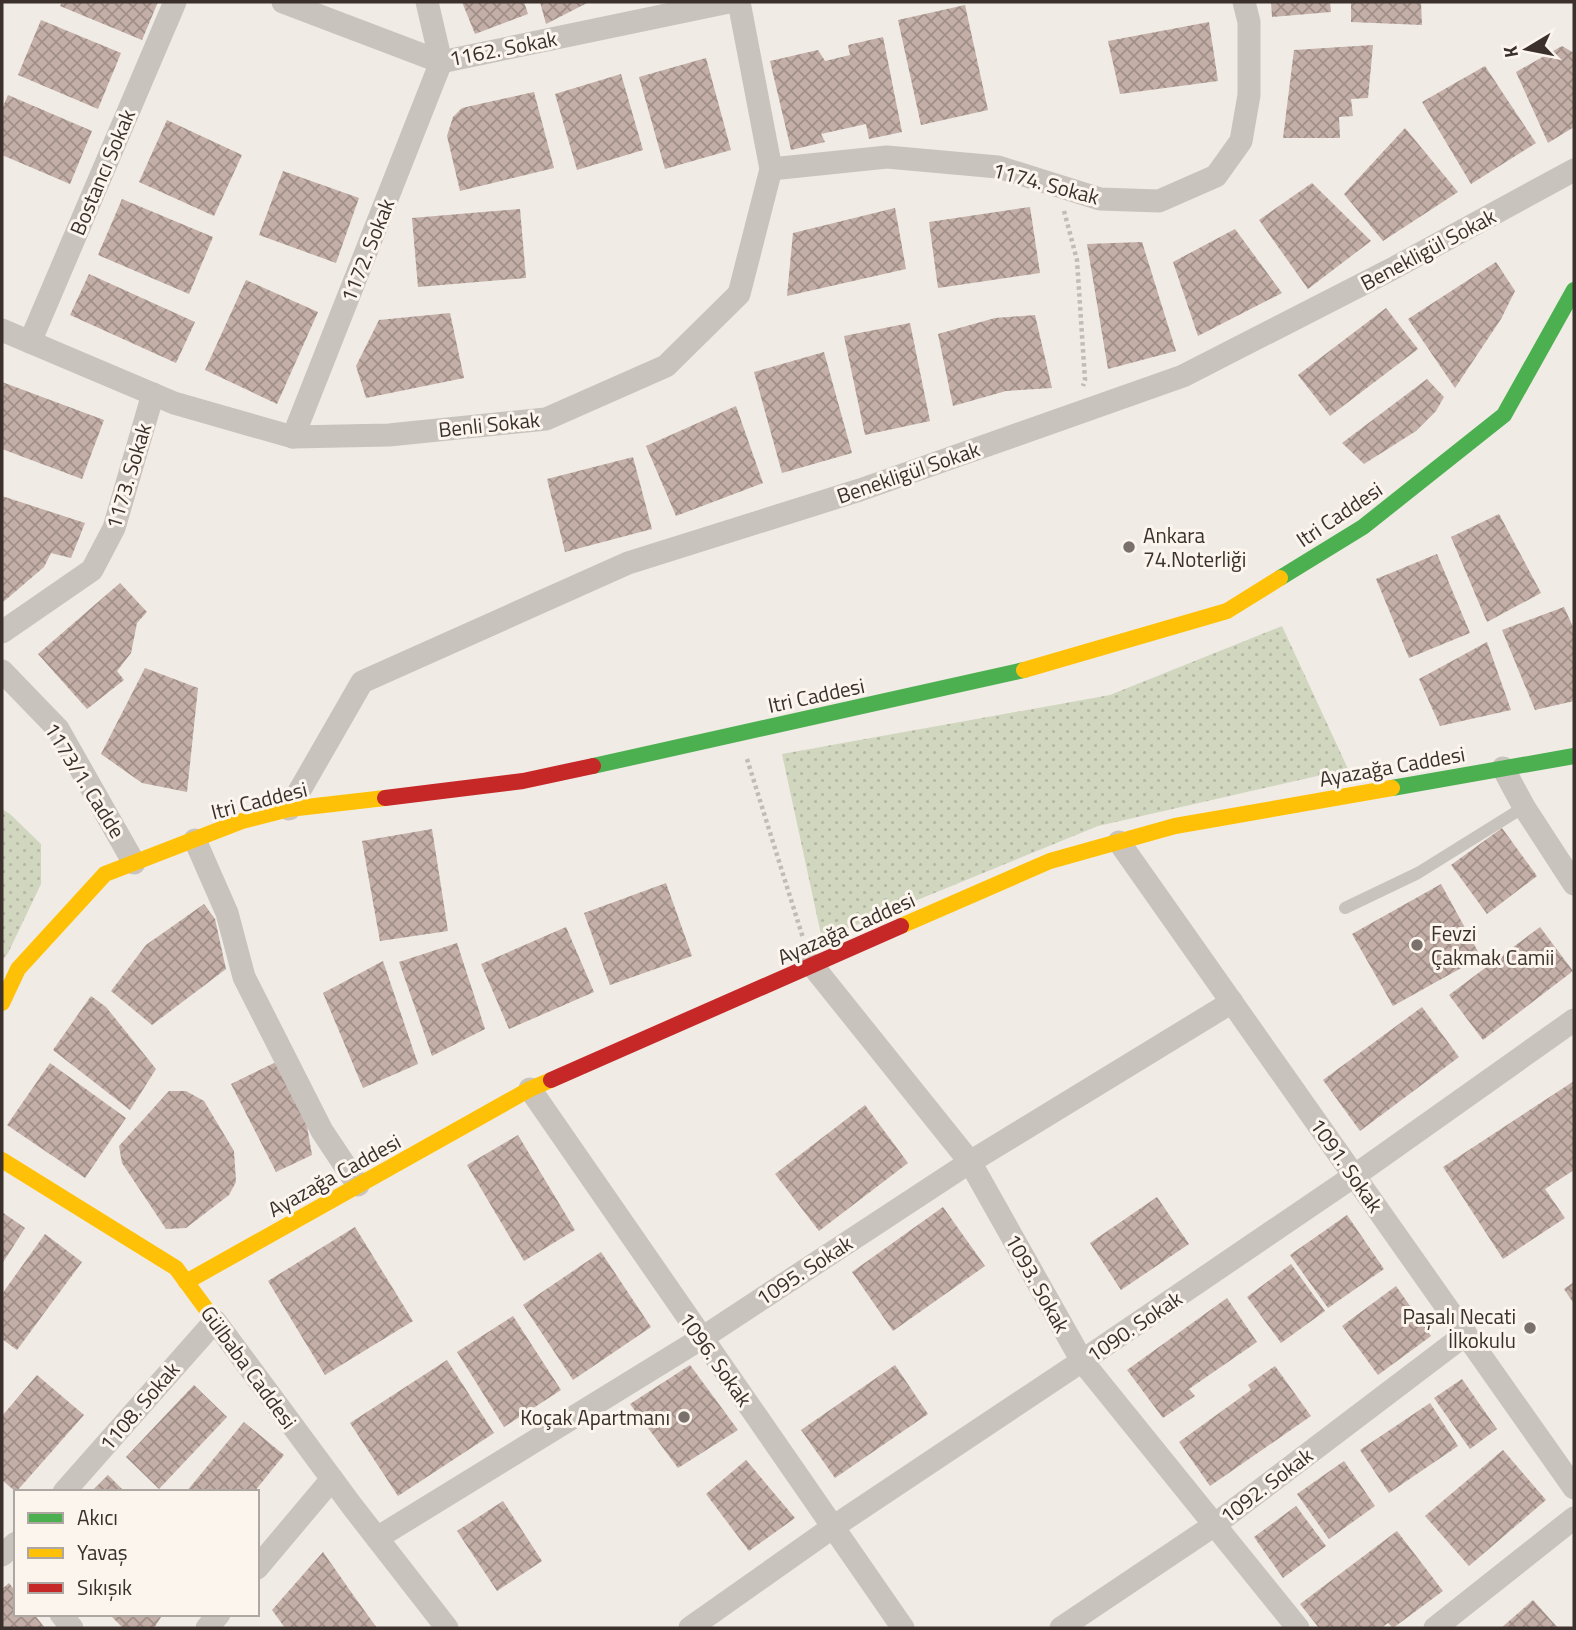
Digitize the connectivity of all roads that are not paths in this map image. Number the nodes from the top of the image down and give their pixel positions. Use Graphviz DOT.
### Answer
graph roads {
  1 [pos="175,2"];
  2 [pos="283,2"];
  3 [pos="427,2"];
  4 [pos="729,2"];
  5 [pos="738,2"];
  6 [pos="1244,2"];
  7 [pos="441,62"];
  8 [pos="772,169"];
  9 [pos="1574,170"];
  10 [pos="1574,290"];
  11 [pos="2,330"];
  12 [pos="30,342"];
  13 [pos="153,394"];
  14 [pos="293,437"];
  15 [pos="2,632"];
  16 [pos="2,671"];
  17 [pos="1574,756"];
  18 [pos="1503,768"];
  19 [pos="1524,807"];
  20 [pos="289,809"];
  21 [pos="195,839"];
  22 [pos="1119,842"];
  23 [pos="134,863"];
  24 [pos="1574,884"];
  25 [pos="1345,908"];
  26 [pos="812,965"];
  27 [pos="1232,1002"];
  28 [pos="2,1003"];
  29 [pos="1574,1020"];
  30 [pos="530,1089"];
  31 [pos="2,1160"];
  32 [pos="970,1162"];
  33 [pos="1354,1176"];
  34 [pos="358,1185"];
  35 [pos="186,1282"];
  36 [pos="215,1321"];
  37 [pos="1466,1334"];
  38 [pos="702,1338"];
  39 [pos="1082,1362"];
  40 [pos="332,1479"];
  41 [pos="1574,1488"];
  42 [pos="66,1490"];
  43 [pos="1574,1518"];
  44 [pos="1213,1526"];
  45 [pos="833,1527"];
  46 [pos="377,1538"];
  47 [pos="259,1566"];
  48 [pos="447,1628"];
  49 [pos="690,1628"];
  50 [pos="903,1628"];
  51 [pos="1061,1628"];
  52 [pos="1298,1628"];
  53 [pos="1435,1628"];
  1 -- 12 [label="street, Bostancı Sokak"];
  2 -- 7 [label="street, 1162. Sokak"];
  3 -- 7 [label="street"];
  4 -- 7 [label="street, 1162. Sokak"];
  5 -- 8 [label="street, Benli Sokak"];
  6 -- 8 [label="street, 1174. Sokak"];
  7 -- 14 [label="street, 1172. Sokak"];
  8 -- 14 [label="street, Benli Sokak"];
  9 -- 20 [label="street, Benekligül Sokak"];
  10 -- 20 [label="street, Itri Caddesi"];
  11 -- 12 [label="street, Benli Sokak"];
  12 -- 13 [label="street, Benli Sokak"];
  13 -- 14 [label="street, Benli Sokak"];
  13 -- 15 [label="street, 1173. Sokak"];
  16 -- 23 [label="street, 1173/1. Cadde"];
  17 -- 18 [label="street, Ayazağa Caddesi"];
  18 -- 19 [label="street"];
  18 -- 22 [label="street, Ayazağa Caddesi"];
  19 -- 24 [label="street"];
  19 -- 25 [label="lane"];
  20 -- 21 [label="street, Itri Caddesi"];
  21 -- 23 [label="street, Itri Caddesi"];
  21 -- 34 [label="street"];
  22 -- 26 [label="street, Ayazağa Caddesi"];
  22 -- 27 [label="street, 1091. Sokak"];
  23 -- 28 [label="street, Itri Caddesi"];
  26 -- 30 [label="street, Ayazağa Caddesi"];
  26 -- 32 [label="street, 1093. Sokak"];
  27 -- 32 [label="street, 1095. Sokak"];
  27 -- 33 [label="street, 1091. Sokak"];
  29 -- 33 [label="street, 1090. Sokak"];
  30 -- 34 [label="street, Ayazağa Caddesi"];
  30 -- 38 [label="street, 1096. Sokak"];
  31 -- 35 [label="street, Gülbaba Caddesi"];
  32 -- 38 [label="street, 1095. Sokak"];
  32 -- 39 [label="street, 1093. Sokak"];
  33 -- 37 [label="street, 1091. Sokak"];
  33 -- 39 [label="street, 1090. Sokak"];
  34 -- 35 [label="street, Ayazağa Caddesi"];
  35 -- 36 [label="street, Gülbaba Caddesi"];
  36 -- 40 [label="street, Gülbaba Caddesi"];
  36 -- 42 [label="street, 1108. Sokak"];
  37 -- 41 [label="street, 1091. Sokak"];
  37 -- 44 [label="street, 1092. Sokak"];
  38 -- 45 [label="street, 1096. Sokak"];
  38 -- 46 [label="street, 1095. Sokak"];
  39 -- 44 [label="street, 1093. Sokak"];
  39 -- 45 [label="street, 1090. Sokak"];
  40 -- 46 [label="street, Gülbaba Caddesi"];
  40 -- 47 [label="street"];
  43 -- 53 [label="street"];
  44 -- 51 [label="street, 1092. Sokak"];
  44 -- 52 [label="street, 1093. Sokak"];
  45 -- 49 [label="street, 1090. Sokak"];
  45 -- 50 [label="street, 1096. Sokak"];
  46 -- 48 [label="street, Gülbaba Caddesi"];
}
